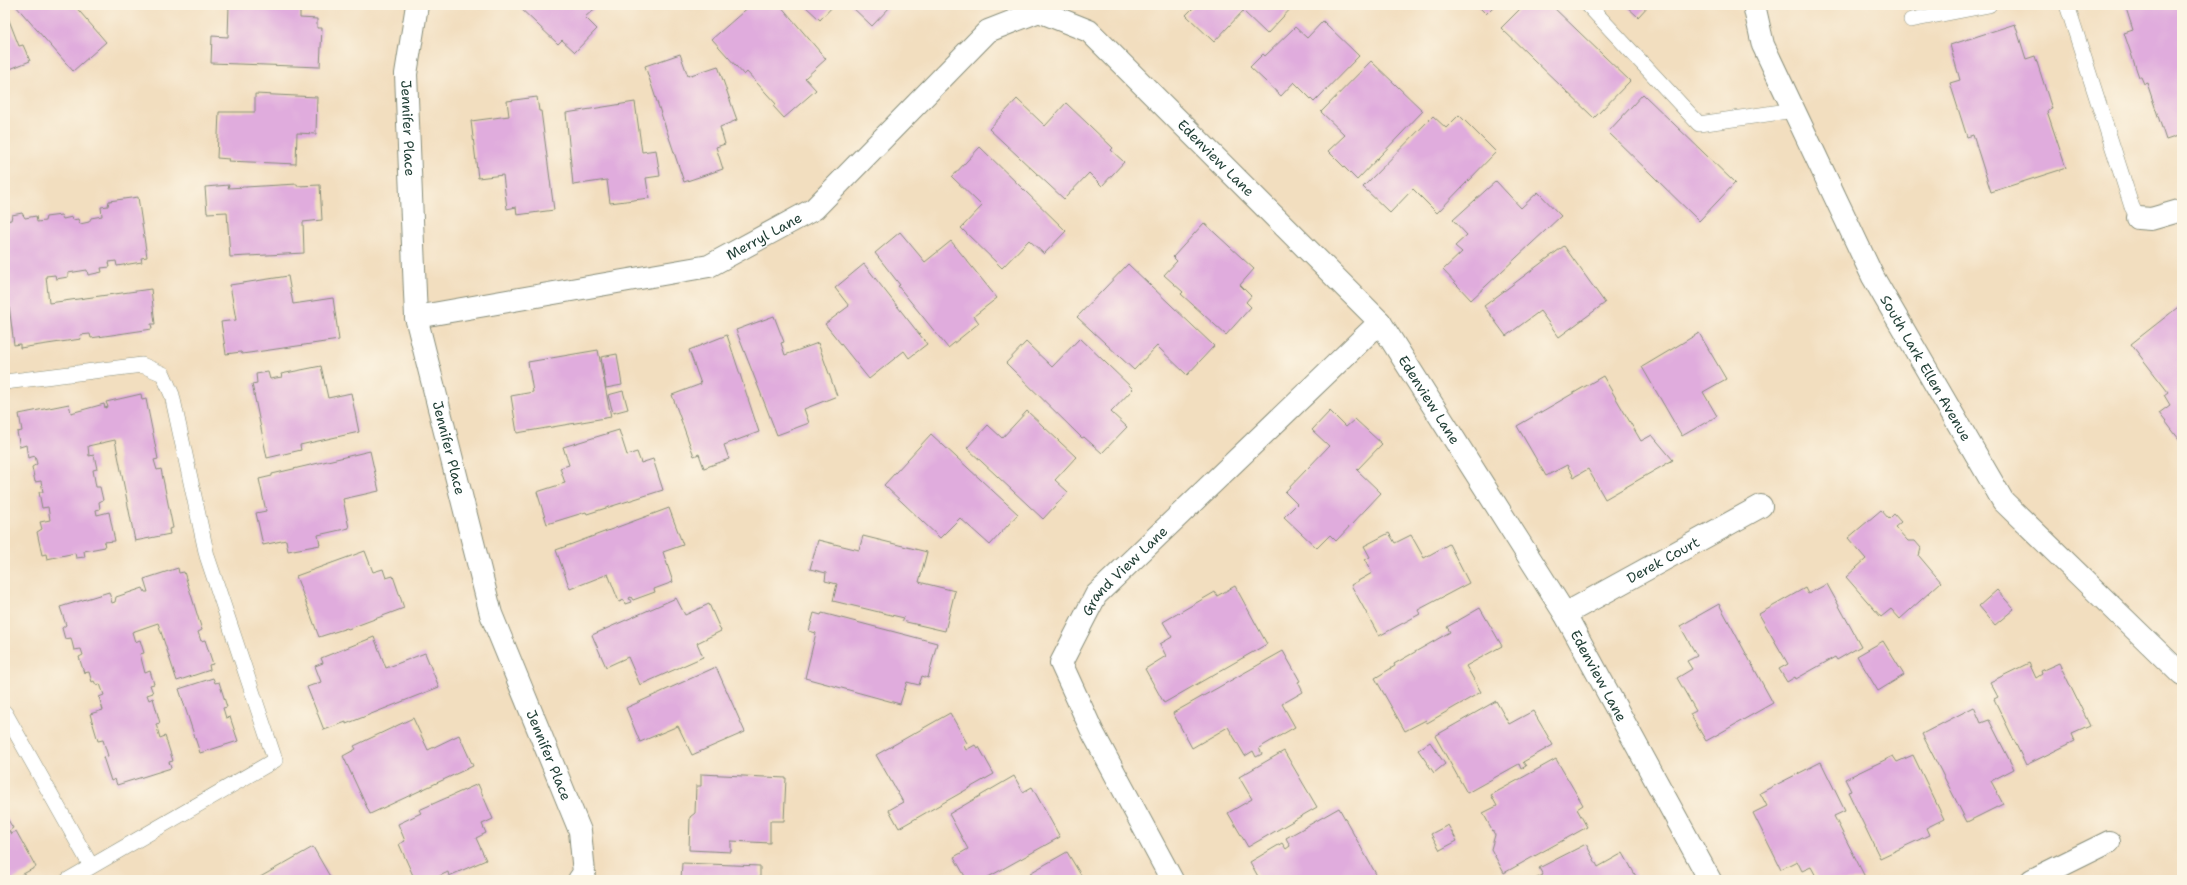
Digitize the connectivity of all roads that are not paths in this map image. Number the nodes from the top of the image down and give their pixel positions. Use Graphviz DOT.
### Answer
graph roads {
  1 [pos="417,5"];
  2 [pos="1588,5"];
  3 [pos="1754,5"];
  4 [pos="1989,5"];
  5 [pos="2067,5"];
  6 [pos="1039,11"];
  7 [pos="1911,20"];
  8 [pos="1794,110"];
  9 [pos="2182,210"];
  10 [pos="2138,218"];
  11 [pos="416,317"];
  12 [pos="1380,322"];
  13 [pos="5,382"];
  14 [pos="1761,506"];
  15 [pos="1565,614"];
  16 [pos="2182,675"];
  17 [pos="5,714"];
  18 [pos="2109,842"];
  19 [pos="92,866"];
  20 [pos="582,877"];
  21 [pos="68,880"];
  22 [pos="1172,880"];
  23 [pos="1710,880"];
  24 [pos="2032,880"];
  1 -- 11 [label="street, Jennifer Place"];
  2 -- 8 [label="lane"];
  3 -- 8 [label="street, South Lark Ellen Avenue"];
  4 -- 7 [label="lane"];
  5 -- 10 [label="lane"];
  6 -- 11 [label="street, Merryl Lane"];
  6 -- 12 [label="street, Edenview Lane"];
  8 -- 16 [label="street, South Lark Ellen Avenue"];
  9 -- 10 [label="street"];
  11 -- 20 [label="street, Jennifer Place"];
  12 -- 15 [label="street, Edenview Lane"];
  12 -- 22 [label="street, Grand View Lane"];
  13 -- 19 [label="lane"];
  14 -- 15 [label="street, Derek Court"];
  15 -- 23 [label="street, Edenview Lane"];
  17 -- 19 [label="lane"];
  18 -- 24 [label="street"];
  19 -- 21 [label="lane"];
}
